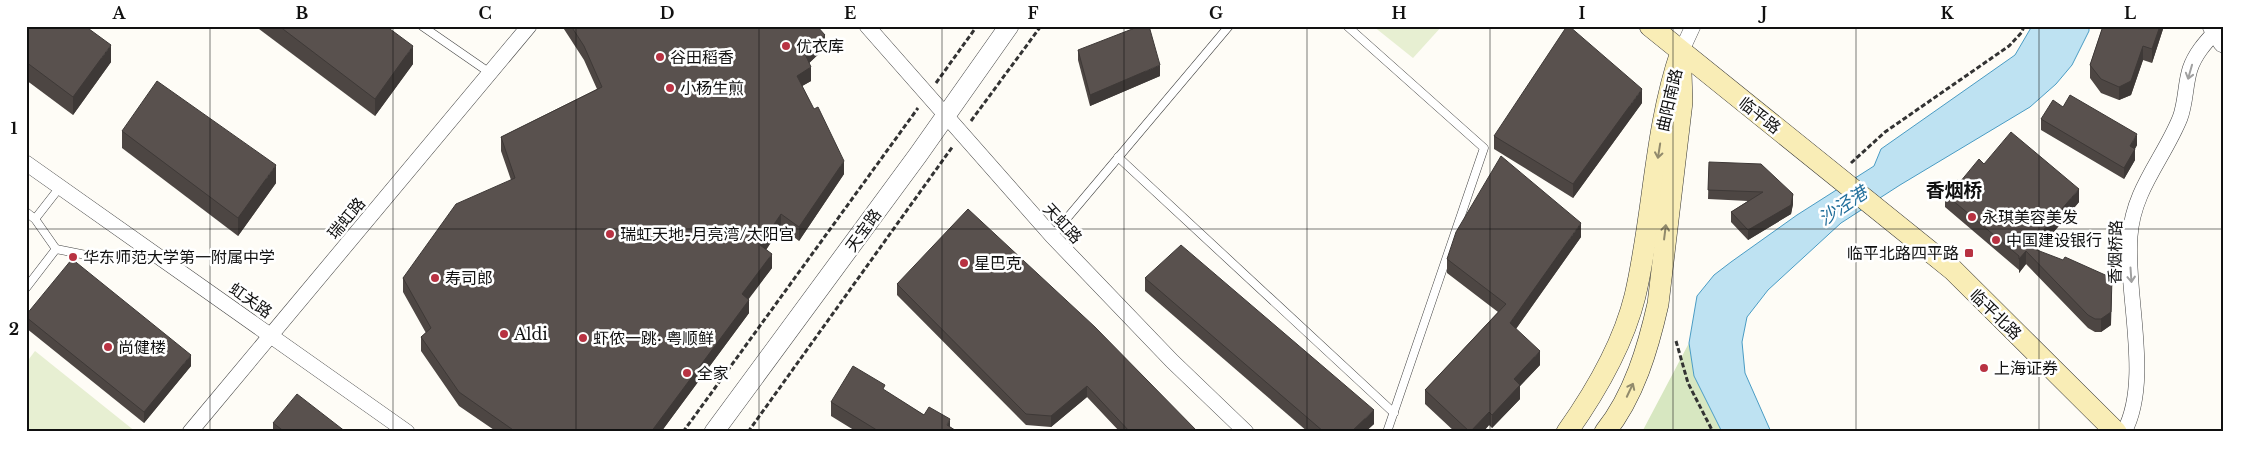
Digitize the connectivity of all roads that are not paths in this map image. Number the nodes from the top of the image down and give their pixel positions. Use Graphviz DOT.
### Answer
graph roads {
  1 [pos="422,26"];
  2 [pos="529,26"];
  3 [pos="867,26"];
  4 [pos="1009,26"];
  5 [pos="1229,26"];
  6 [pos="1347,26"];
  7 [pos="1650,26"];
  8 [pos="1693,26"];
  9 [pos="2217,33"];
  10 [pos="1681,52"];
  11 [pos="490,73"];
  12 [pos="946,115"];
  13 [pos="1118,157"];
  14 [pos="26,163"];
  15 [pos="60,187"];
  16 [pos="1870,203"];
  17 [pos="26,212"];
  18 [pos="36,219"];
  19 [pos="1052,236"];
  20 [pos="56,249"];
  21 [pos="86,255"];
  22 [pos="26,288"];
  23 [pos="271,335"];
  24 [pos="1394,413"];
  25 [pos="190,432"];
  26 [pos="407,432"];
  27 [pos="714,432"];
  28 [pos="1246,432"];
  29 [pos="1387,432"];
  30 [pos="1567,432"];
  31 [pos="1605,432"];
  32 [pos="2116,432"];
  33 [pos="2124,432"];
  1 -- 11 [label="lane"];
  2 -- 11 [label="street, 瑞虹路"];
  3 -- 12 [label="street, 天虹路"];
  4 -- 12 [label="street, 天宝路"];
  5 -- 13 [label="lane"];
  6 -- 24 [label="lane"];
  7 -- 10 [label="main road, 临平路"];
  8 -- 10 [label="street"];
  9 -- 33 [label="street, 香烟桥路, one-way"];
  10 -- 16 [label="main road, 临平路"];
  10 -- 30 [label="main road, 曲阳南路, one-way"];
  31 -- 10 [label="main road, 曲阳南路, one-way"];
  11 -- 23 [label="street, 瑞虹路"];
  12 -- 19 [label="street, 天虹路"];
  12 -- 27 [label="street, 天宝路"];
  13 -- 19 [label="lane"];
  13 -- 24 [label="lane"];
  14 -- 15 [label="street, 虹关路"];
  15 -- 18 [label="lane"];
  15 -- 23 [label="street, 虹关路"];
  16 -- 32 [label="main road, 临平北路"];
  17 -- 18 [label="lane"];
  18 -- 20 [label="lane"];
  19 -- 28 [label="street, 天虹路"];
  20 -- 21 [label="lane"];
  20 -- 22 [label="lane"];
  23 -- 25 [label="street, 瑞虹路"];
  23 -- 26 [label="street, 虹关路"];
  24 -- 29 [label="lane"];
}
